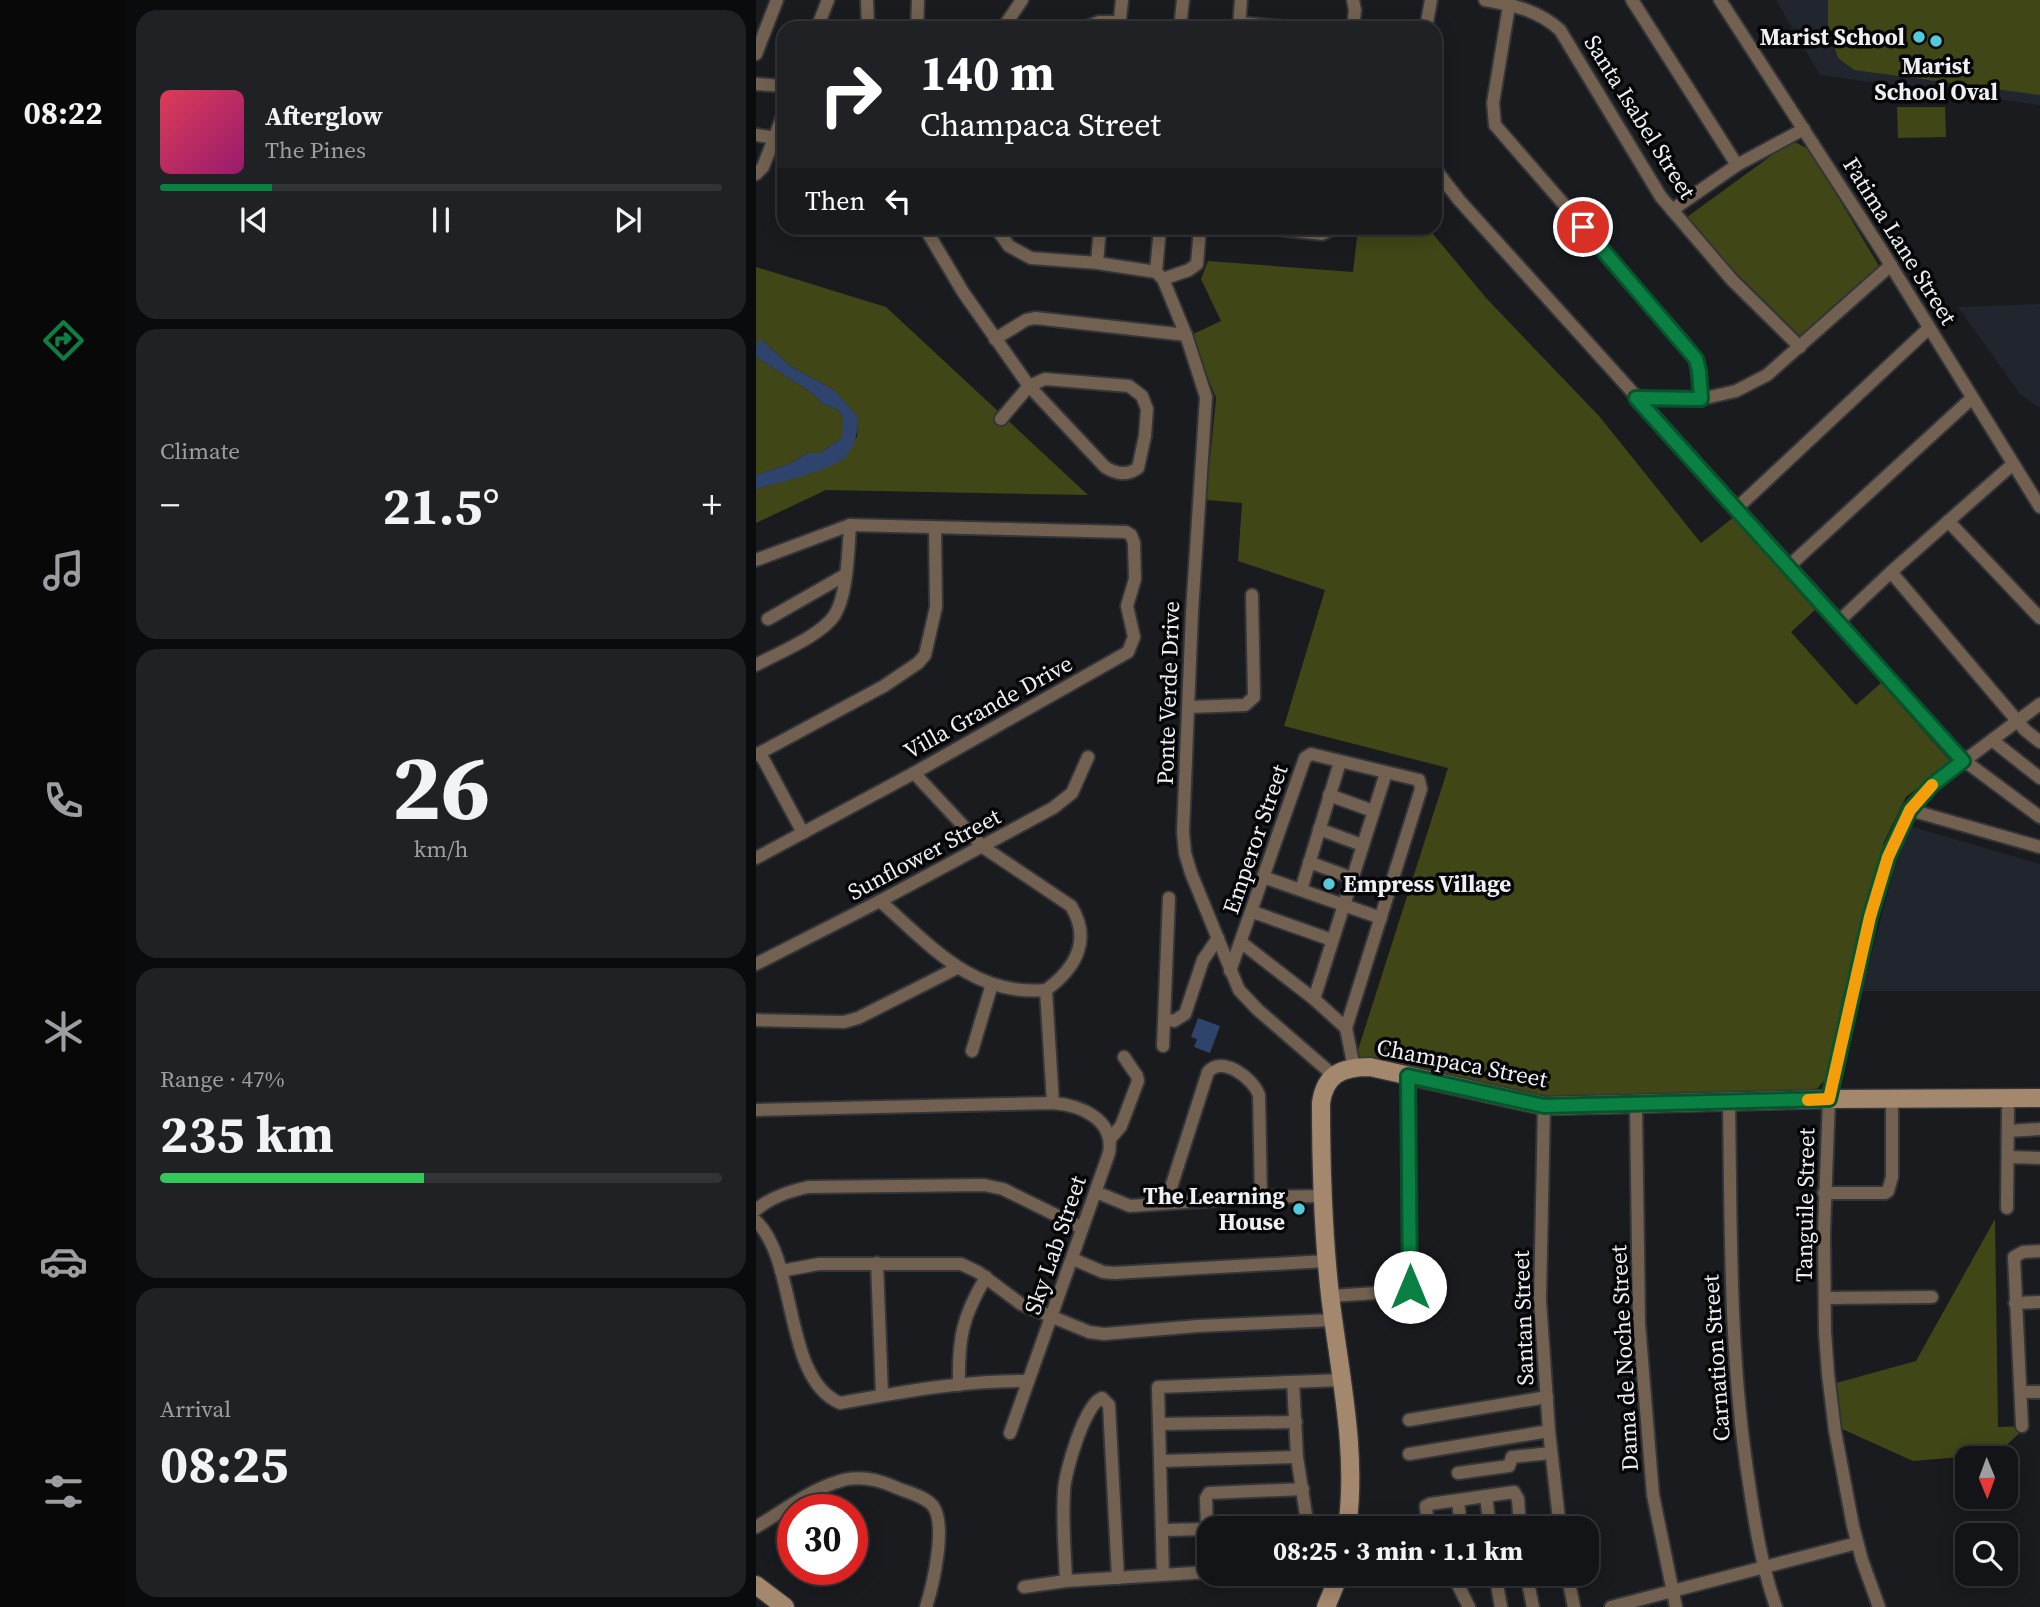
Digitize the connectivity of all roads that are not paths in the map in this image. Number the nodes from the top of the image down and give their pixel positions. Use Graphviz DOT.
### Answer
graph roads {
  1 [pos="777,0"];
  2 [pos="828,0"];
  3 [pos="867,0"];
  4 [pos="918,0"];
  5 [pos="1022,0"];
  6 [pos="1122,0"];
  7 [pos="1183,0"];
  8 [pos="1241,0"];
  9 [pos="1353,0"];
  10 [pos="1431,0"];
  11 [pos="1485,0"];
  12 [pos="1632,0"];
  13 [pos="1720,0"];
  14 [pos="1510,2"];
  15 [pos="820,21"];
  16 [pos="868,21"];
  17 [pos="917,21"];
  18 [pos="1008,21"];
  19 [pos="1119,21"];
  20 [pos="1181,21"];
  21 [pos="1239,21"];
  22 [pos="1354,21"];
  23 [pos="1427,21"];
  24 [pos="756,54"];
  25 [pos="756,84"];
  26 [pos="777,86"];
  27 [pos="1804,129"];
  28 [pos="756,135"];
  29 [pos="777,138"];
  30 [pos="777,141"];
  31 [pos="1737,166"];
  32 [pos="756,174"];
  33 [pos="1442,178"];
  34 [pos="1672,210"];
  35 [pos="929,235"];
  36 [pos="1001,235"];
  37 [pos="1099,235"];
  38 [pos="1160,235"];
  39 [pos="1199,235"];
  40 [pos="1097,263"];
  41 [pos="1891,265"];
  42 [pos="1160,276"];
  43 [pos="1929,328"];
  44 [pos="1186,335"];
  45 [pos="995,340"];
  46 [pos="1800,347"];
  47 [pos="1029,386"];
  48 [pos="1636,398"];
  49 [pos="1972,398"];
  50 [pos="1701,399"];
  51 [pos="1000,419"];
  52 [pos="2013,464"];
  53 [pos="2040,507"];
  54 [pos="1736,509"];
  55 [pos="1948,521"];
  56 [pos="850,525"];
  57 [pos="935,528"];
  58 [pos="756,560"];
  59 [pos="1789,566"];
  60 [pos="1891,572"];
  61 [pos="845,575"];
  62 [pos="1252,595"];
  63 [pos="2040,618"];
  64 [pos="768,619"];
  65 [pos="1839,621"];
  66 [pos="756,665"];
  67 [pos="2040,704"];
  68 [pos="1189,706"];
  69 [pos="2018,722"];
  70 [pos="1995,742"];
  71 [pos="2040,742"];
  72 [pos="758,754"];
  73 [pos="1088,757"];
  74 [pos="1963,761"];
  75 [pos="1340,762"];
  76 [pos="914,773"];
  77 [pos="1386,773"];
  78 [pos="2040,778"];
  79 [pos="1329,795"];
  80 [pos="1910,810"];
  81 [pos="1373,811"];
  82 [pos="2040,817"];
  83 [pos="1319,829"];
  84 [pos="803,833"];
  85 [pos="1362,845"];
  86 [pos="983,847"];
  87 [pos="2040,847"];
  88 [pos="756,858"];
  89 [pos="1309,862"];
  90 [pos="1263,877"];
  91 [pos="1352,878"];
  92 [pos="1301,890"];
  93 [pos="1170,898"];
  94 [pos="880,901"];
  95 [pos="1343,905"];
  96 [pos="1252,912"];
  97 [pos="1381,918"];
  98 [pos="1218,938"];
  99 [pos="1332,940"];
  100 [pos="1242,943"];
  101 [pos="756,964"];
  102 [pos="957,968"];
  103 [pos="1230,971"];
  104 [pos="992,984"];
  105 [pos="1046,990"];
  106 [pos="1314,999"];
  107 [pos="1165,1019"];
  108 [pos="756,1020"];
  109 [pos="1346,1028"];
  110 [pos="1163,1046"];
  111 [pos="972,1051"];
  112 [pos="1124,1057"];
  113 [pos="1354,1068"];
  114 [pos="1333,1075"];
  115 [pos="1408,1076"];
  116 [pos="2040,1098"];
  117 [pos="1829,1099"];
  118 [pos="1892,1099"];
  119 [pos="1729,1102"];
  120 [pos="1053,1103"];
  121 [pos="1636,1105"];
  122 [pos="1544,1106"];
  123 [pos="2008,1108"];
  124 [pos="756,1110"];
  125 [pos="2040,1129"];
  126 [pos="2008,1131"];
  127 [pos="1110,1139"];
  128 [pos="2009,1157"];
  129 [pos="2040,1158"];
  130 [pos="1096,1192"];
  131 [pos="1825,1193"];
  132 [pos="1323,1196"];
  133 [pos="1261,1197"];
  134 [pos="1166,1203"];
  135 [pos="2007,1208"];
  136 [pos="756,1210"];
  137 [pos="756,1221"];
  138 [pos="1082,1228"];
  139 [pos="2040,1251"];
  140 [pos="1073,1259"];
  141 [pos="1327,1261"];
  142 [pos="877,1264"];
  143 [pos="781,1271"];
  144 [pos="986,1277"];
  145 [pos="1331,1296"];
  146 [pos="1932,1297"];
  147 [pos="1825,1298"];
  148 [pos="2040,1302"];
  149 [pos="2015,1303"];
  150 [pos="1053,1317"];
  151 [pos="1334,1320"];
  152 [pos="1342,1380"];
  153 [pos="1028,1381"];
  154 [pos="1293,1382"];
  155 [pos="959,1385"];
  156 [pos="2022,1392"];
  157 [pos="2040,1392"];
  158 [pos="882,1395"];
  159 [pos="1546,1397"];
  160 [pos="1409,1420"];
  161 [pos="1296,1422"];
  162 [pos="1160,1424"];
  163 [pos="2022,1426"];
  164 [pos="1549,1431"];
  165 [pos="1010,1433"];
  166 [pos="1551,1453"];
  167 [pos="1409,1454"];
  168 [pos="1297,1457"];
  169 [pos="1161,1461"];
  170 [pos="1458,1473"];
  171 [pos="1303,1489"];
  172 [pos="1486,1496"];
  173 [pos="1458,1501"];
  174 [pos="1207,1516"];
  175 [pos="1307,1516"];
  176 [pos="1349,1516"];
  177 [pos="1427,1516"];
  178 [pos="1460,1516"];
  179 [pos="1488,1516"];
  180 [pos="1519,1516"];
  181 [pos="1559,1516"];
  182 [pos="756,1527"];
  183 [pos="1197,1529"];
  184 [pos="1163,1530"];
  185 [pos="1857,1543"];
  186 [pos="1764,1568"];
  187 [pos="1197,1573"];
  188 [pos="1163,1574"];
  189 [pos="1118,1578"];
  190 [pos="1066,1581"];
  191 [pos="756,1586"];
  192 [pos="1335,1586"];
  193 [pos="1458,1586"];
  194 [pos="1498,1586"];
  195 [pos="1529,1586"];
  196 [pos="1570,1586"];
  197 [pos="1024,1587"];
  198 [pos="1671,1592"];
  199 [pos="785,1607"];
  200 [pos="926,1607"];
  201 [pos="1326,1607"];
  202 [pos="1469,1607"];
  203 [pos="1501,1607"];
  204 [pos="1533,1607"];
  205 [pos="1574,1607"];
  206 [pos="1611,1607"];
  207 [pos="1676,1607"];
  208 [pos="1776,1607"];
  209 [pos="1879,1607"];
  1 -- 24 [label="street"];
  2 -- 15 [label="street"];
  3 -- 16 [label="street"];
  4 -- 17 [label="street"];
  5 -- 18 [label="street"];
  6 -- 19 [label="street"];
  7 -- 20 [label="street"];
  8 -- 21 [label="street"];
  9 -- 22 [label="street"];
  10 -- 23 [label="street"];
  11 -- 14 [label="street, Santa Isabel Street"];
  12 -- 31 [label="street"];
  13 -- 27 [label="street, Fatima Lane Street"];
  14 -- 34 [label="street, Santa Isabel Street"];
  14 -- 50 [label="street"];
  25 -- 26 [label="street"];
  27 -- 31 [label="street"];
  27 -- 41 [label="street, Fatima Lane Street"];
  28 -- 29 [label="street"];
  30 -- 32 [label="street"];
  31 -- 34 [label="street"];
  33 -- 48 [label="street"];
  34 -- 46 [label="street, Santa Isabel Street"];
  35 -- 45 [label="street"];
  36 -- 40 [label="street"];
  37 -- 40 [label="street"];
  38 -- 42 [label="street"];
  39 -- 42 [label="street"];
  40 -- 42 [label="street"];
  41 -- 43 [label="street, Fatima Lane Street"];
  41 -- 46 [label="street"];
  42 -- 44 [label="street, Ponte Verde Drive"];
  43 -- 49 [label="street, Fatima Lane Street"];
  43 -- 54 [label="street"];
  44 -- 45 [label="street"];
  44 -- 68 [label="street, Ponte Verde Drive"];
  45 -- 47 [label="street"];
  46 -- 50 [label="street"];
  47 -- 47 [label="street"];
  47 -- 51 [label="street"];
  48 -- 50 [label="street"];
  48 -- 54 [label="street"];
  49 -- 52 [label="street, Fatima Lane Street"];
  49 -- 59 [label="street"];
  52 -- 53 [label="street, Fatima Lane Street"];
  52 -- 55 [label="street"];
  54 -- 59 [label="street"];
  55 -- 60 [label="street"];
  55 -- 63 [label="street"];
  56 -- 57 [label="street"];
  56 -- 58 [label="street"];
  56 -- 61 [label="street"];
  57 -- 72 [label="street"];
  57 -- 76 [label="street, Villa Grande Drive"];
  59 -- 65 [label="street"];
  60 -- 65 [label="street"];
  60 -- 69 [label="street"];
  61 -- 64 [label="street"];
  61 -- 66 [label="street"];
  62 -- 68 [label="street"];
  65 -- 74 [label="street"];
  67 -- 69 [label="street, Tanguile Street"];
  68 -- 98 [label="street, Ponte Verde Drive"];
  69 -- 70 [label="street, Tanguile Street"];
  69 -- 71 [label="street"];
  70 -- 74 [label="street, Tanguile Street"];
  70 -- 78 [label="street"];
  72 -- 84 [label="street"];
  73 -- 86 [label="street, Sunflower Street"];
  74 -- 80 [label="street, Tanguile Street"];
  74 -- 82 [label="street"];
  75 -- 77 [label="street, Emperor Street"];
  75 -- 79 [label="street"];
  75 -- 90 [label="street, Emperor Street"];
  76 -- 84 [label="street, Villa Grande Drive"];
  76 -- 86 [label="street"];
  77 -- 81 [label="street"];
  77 -- 97 [label="street, Emperor Street"];
  79 -- 81 [label="street"];
  79 -- 83 [label="street"];
  80 -- 87 [label="street"];
  80 -- 117 [label="street, Tanguile Street"];
  81 -- 85 [label="street"];
  83 -- 85 [label="street"];
  83 -- 89 [label="street"];
  84 -- 88 [label="street, Villa Grande Drive"];
  85 -- 91 [label="street"];
  86 -- 94 [label="street, Sunflower Street"];
  86 -- 105 [label="street"];
  89 -- 91 [label="street"];
  89 -- 92 [label="street"];
  90 -- 92 [label="street"];
  90 -- 96 [label="street, Emperor Street"];
  91 -- 95 [label="street"];
  92 -- 95 [label="street"];
  93 -- 107 [label="street"];
  94 -- 101 [label="street, Sunflower Street"];
  94 -- 102 [label="street"];
  95 -- 97 [label="street"];
  95 -- 99 [label="street"];
  96 -- 99 [label="street"];
  96 -- 100 [label="street, Emperor Street"];
  97 -- 109 [label="street, Emperor Street"];
  98 -- 103 [label="street, Ponte Verde Drive"];
  98 -- 107 [label="street"];
  99 -- 106 [label="street"];
  100 -- 103 [label="street, Emperor Street"];
  100 -- 106 [label="street"];
  102 -- 104 [label="street"];
  102 -- 108 [label="street"];
  103 -- 114 [label="street, Ponte Verde Drive"];
  104 -- 105 [label="street"];
  104 -- 111 [label="street"];
  105 -- 120 [label="street"];
  106 -- 109 [label="street"];
  107 -- 110 [label="street"];
  109 -- 113 [label="street, Emperor Street"];
  112 -- 127 [label="street, Sky Lab Street"];
  113 -- 114 [label="street, Champaca Street"];
  113 -- 115 [label="street, Champaca Street"];
  114 -- 132 [label="street"];
  115 -- 122 [label="street, Champaca Street"];
  115 -- 145 [label="street"];
  116 -- 118 [label="street, Champaca Street"];
  117 -- 118 [label="street, Champaca Street"];
  117 -- 119 [label="street, Champaca Street"];
  117 -- 131 [label="street, Tanguile Street"];
  118 -- 131 [label="street"];
  119 -- 121 [label="street, Champaca Street"];
  119 -- 186 [label="street, Carnation Street"];
  120 -- 124 [label="street"];
  120 -- 127 [label="street"];
  121 -- 122 [label="street, Champaca Street"];
  121 -- 198 [label="street, Dama de Noche Street"];
  122 -- 159 [label="street, Santan Street"];
  123 -- 126 [label="street"];
  125 -- 126 [label="street"];
  126 -- 128 [label="street"];
  127 -- 130 [label="street, Sky Lab Street"];
  128 -- 129 [label="street"];
  128 -- 135 [label="street"];
  130 -- 134 [label="street"];
  130 -- 138 [label="street, Sky Lab Street"];
  131 -- 147 [label="street, Tanguile Street"];
  132 -- 133 [label="street"];
  132 -- 141 [label="street"];
  133 -- 134 [label="street"];
  133 -- 134 [label="street"];
  136 -- 138 [label="street"];
  137 -- 143 [label="street"];
  138 -- 140 [label="street, Sky Lab Street"];
  139 -- 149 [label="street"];
  140 -- 141 [label="street"];
  140 -- 150 [label="street, Sky Lab Street"];
  141 -- 145 [label="street"];
  142 -- 143 [label="street"];
  142 -- 144 [label="street"];
  142 -- 158 [label="street"];
  143 -- 158 [label="street"];
  144 -- 150 [label="street"];
  144 -- 155 [label="street"];
  145 -- 151 [label="street"];
  146 -- 147 [label="street"];
  147 -- 185 [label="street, Tanguile Street"];
  148 -- 149 [label="street"];
  149 -- 156 [label="street"];
  150 -- 151 [label="street"];
  150 -- 153 [label="street, Sky Lab Street"];
  151 -- 152 [label="street"];
  152 -- 154 [label="street"];
  152 -- 176 [label="street"];
  153 -- 155 [label="street"];
  153 -- 165 [label="street, Sky Lab Street"];
  154 -- 161 [label="street"];
  154 -- 162 [label="street"];
  155 -- 158 [label="street"];
  156 -- 157 [label="street"];
  156 -- 163 [label="street"];
  159 -- 160 [label="street"];
  159 -- 164 [label="street, Santan Street"];
  161 -- 162 [label="street"];
  161 -- 168 [label="street"];
  162 -- 169 [label="street"];
  164 -- 166 [label="street, Santan Street"];
  164 -- 167 [label="street"];
  166 -- 170 [label="street"];
  166 -- 181 [label="street, Santan Street"];
  168 -- 169 [label="street"];
  168 -- 171 [label="street"];
  169 -- 184 [label="street"];
  171 -- 174 [label="street"];
  171 -- 175 [label="street"];
  172 -- 173 [label="street"];
  172 -- 179 [label="street"];
  172 -- 180 [label="street"];
  173 -- 177 [label="street"];
  173 -- 178 [label="street"];
  182 -- 200 [label="street"];
  183 -- 184 [label="street"];
  184 -- 188 [label="street"];
  185 -- 186 [label="street"];
  185 -- 209 [label="street, Tanguile Street"];
  186 -- 198 [label="street"];
  186 -- 208 [label="street, Carnation Street"];
  187 -- 188 [label="street"];
  188 -- 189 [label="street"];
  189 -- 190 [label="street"];
  189 -- 190 [label="street"];
  190 -- 197 [label="street"];
  191 -- 199 [label="street"];
  192 -- 201 [label="street"];
  193 -- 202 [label="street"];
  194 -- 203 [label="street"];
  195 -- 204 [label="street"];
  196 -- 205 [label="street"];
  198 -- 206 [label="street"];
  198 -- 207 [label="street, Dama de Noche Street"];
}
